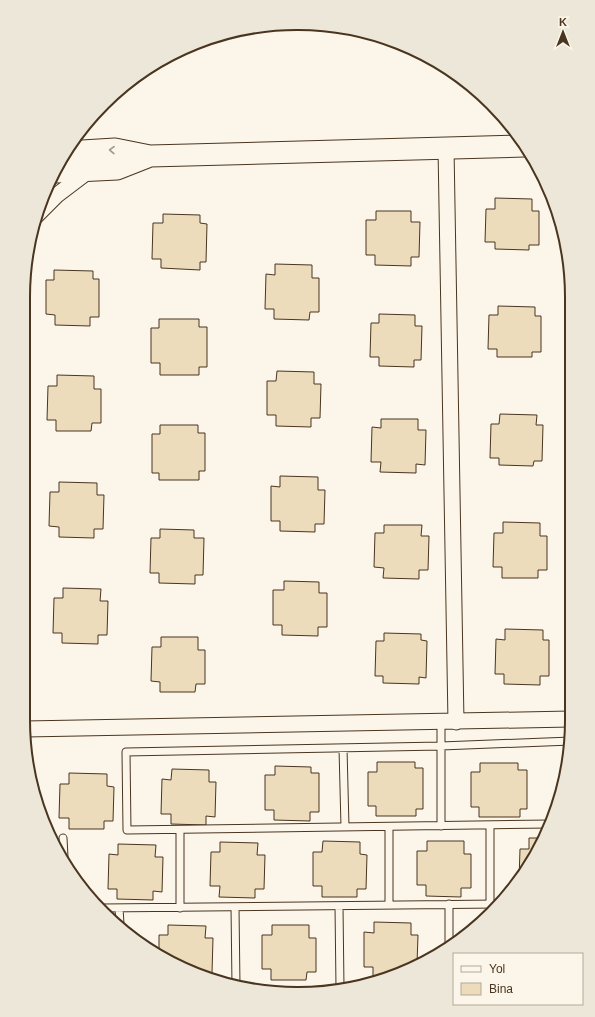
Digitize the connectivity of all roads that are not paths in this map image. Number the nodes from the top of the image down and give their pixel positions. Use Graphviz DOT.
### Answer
graph roads {
  1 [pos="518,146"];
  2 [pos="446,148"];
  3 [pos="73,152"];
  4 [pos="150,156"];
  5 [pos="91,170"];
  6 [pos="62,172"];
  7 [pos="46,206"];
  8 [pos="565,719"];
  9 [pos="441,722"];
  10 [pos="456,722"];
  11 [pos="31,729"];
  12 [pos="564,741"];
  13 [pos="441,746"];
  14 [pos="343,748"];
  15 [pos="544,824"];
  16 [pos="490,825"];
  17 [pos="442,826"];
  18 [pos="345,827"];
  19 [pos="389,827"];
  20 [pos="180,830"];
  21 [pos="63,838"];
  22 [pos="64,848"];
  23 [pos="494,902"];
  24 [pos="449,904"];
  25 [pos="492,904"];
  26 [pos="389,905"];
  27 [pos="339,906"];
  28 [pos="235,907"];
  29 [pos="107,908"];
  30 [pos="119,908"];
  31 [pos="180,908"];
  32 [pos="120,920"];
  33 [pos="449,940"];
  34 [pos="236,980"];
  35 [pos="340,984"];
  1 -- 2 [label="main road"];
  2 -- 4 [label="main road"];
  2 -- 10 [label="street"];
  4 -- 3 [label="main road, one-way"];
  4 -- 5 [label="main road"];
  5 -- 6 [label="main road"];
  5 -- 7 [label="street"];
  8 -- 10 [label="street"];
  9 -- 10 [label="street"];
  9 -- 11 [label="street"];
  9 -- 13 [label="lane"];
  12 -- 13 [label="lane"];
  13 -- 14 [label="lane"];
  13 -- 17 [label="lane"];
  14 -- 18 [label="lane"];
  14 -- 20 [label="lane"];
  15 -- 16 [label="lane"];
  16 -- 17 [label="lane"];
  16 -- 23 [label="lane"];
  17 -- 19 [label="lane"];
  18 -- 19 [label="lane"];
  18 -- 20 [label="lane"];
  19 -- 26 [label="lane"];
  20 -- 31 [label="lane"];
  21 -- 22 [label="lane"];
  24 -- 25 [label="lane"];
  24 -- 26 [label="lane"];
  24 -- 33 [label="lane"];
  26 -- 27 [label="lane"];
  27 -- 28 [label="lane"];
  27 -- 35 [label="lane"];
  28 -- 31 [label="lane"];
  28 -- 34 [label="lane"];
  29 -- 30 [label="lane"];
  30 -- 31 [label="lane"];
  30 -- 32 [label="lane"];
}
